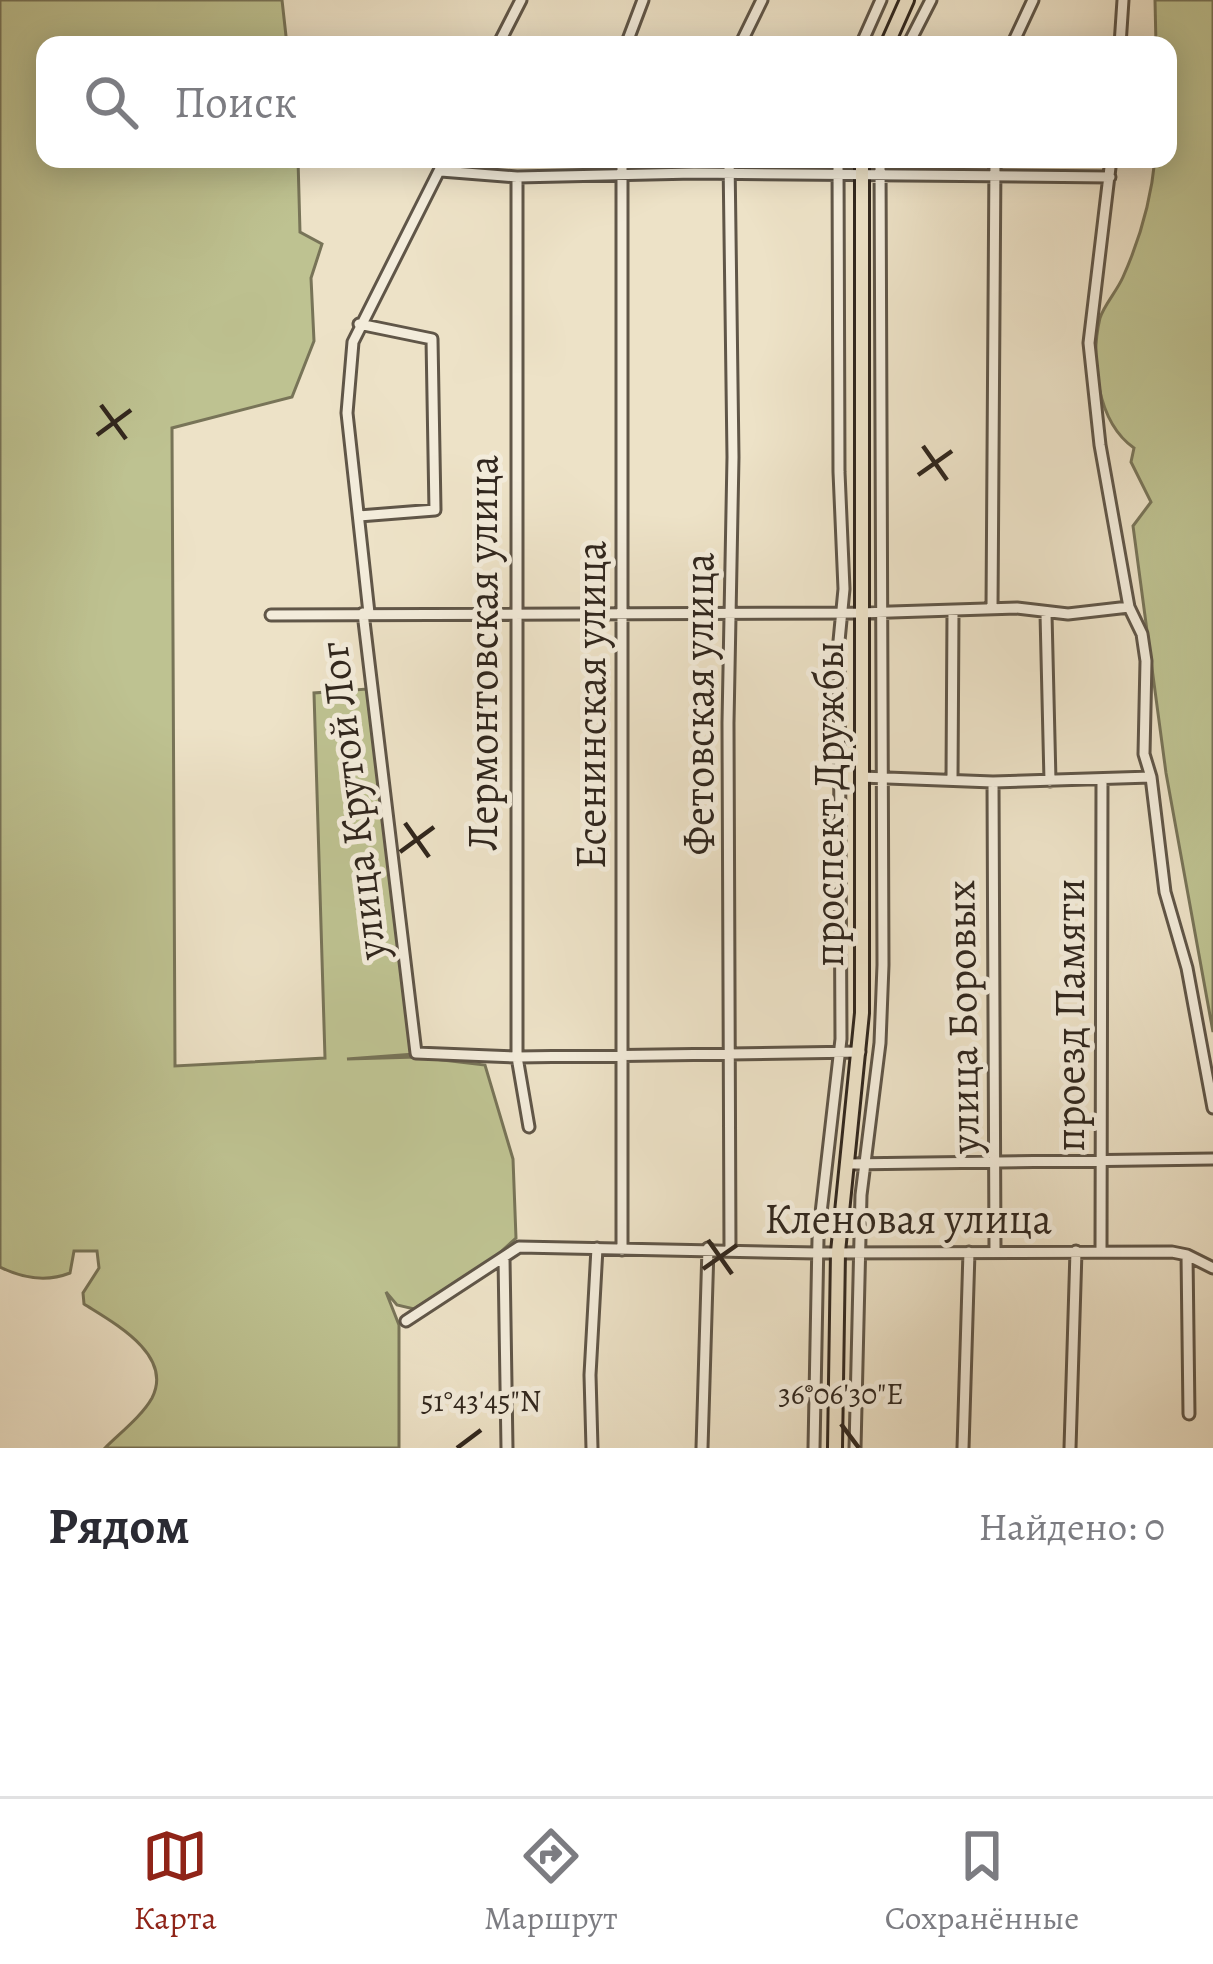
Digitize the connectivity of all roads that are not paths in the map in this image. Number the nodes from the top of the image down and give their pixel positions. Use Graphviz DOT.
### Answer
graph roads {
  1 [pos="520,0"];
  2 [pos="643,0"];
  3 [pos="762,0"];
  4 [pos="881,0"];
  5 [pos="907,0"];
  6 [pos="931,0"];
  7 [pos="1033,0"];
  8 [pos="1123,0"];
  9 [pos="503,36"];
  10 [pos="629,36"];
  11 [pos="744,36"];
  12 [pos="865,36"];
  13 [pos="891,36"];
  14 [pos="913,36"];
  15 [pos="1016,36"];
  16 [pos="1121,36"];
  17 [pos="441,168"];
  18 [pos="622,168"];
  19 [pos="729,168"];
  20 [pos="838,168"];
  21 [pos="861,168"];
  22 [pos="879,168"];
  23 [pos="995,168"];
  24 [pos="1110,168"];
  25 [pos="440,171"];
  26 [pos="729,173"];
  27 [pos="995,173"];
  28 [pos="622,174"];
  29 [pos="838,174"];
  30 [pos="879,174"];
  31 [pos="861,176"];
  32 [pos="517,177"];
  33 [pos="1110,177"];
  34 [pos="359,324"];
  35 [pos="359,516"];
  36 [pos="1129,607"];
  37 [pos="992,608"];
  38 [pos="953,611"];
  39 [pos="366,613"];
  40 [pos="515,613"];
  41 [pos="730,613"];
  42 [pos="842,613"];
  43 [pos="860,613"];
  44 [pos="881,613"];
  45 [pos="623,614"];
  46 [pos="1046,614"];
  47 [pos="271,615"];
  48 [pos="861,777"];
  49 [pos="882,777"];
  50 [pos="1151,777"];
  51 [pos="952,779"];
  52 [pos="1102,780"];
  53 [pos="1049,781"];
  54 [pos="993,782"];
  55 [pos="840,1052"];
  56 [pos="860,1052"];
  57 [pos="732,1054"];
  58 [pos="518,1057"];
  59 [pos="624,1057"];
  60 [pos="1213,1108"];
  61 [pos="529,1127"];
  62 [pos="1102,1159"];
  63 [pos="1213,1159"];
  64 [pos="997,1161"];
  65 [pos="864,1163"];
  66 [pos="848,1164"];
  67 [pos="708,1248"];
  68 [pos="597,1249"];
  69 [pos="622,1250"];
  70 [pos="730,1250"];
  71 [pos="1101,1250"];
  72 [pos="995,1251"];
  73 [pos="1076,1251"];
  74 [pos="838,1252"];
  75 [pos="858,1252"];
  76 [pos="969,1252"];
  77 [pos="818,1253"];
  78 [pos="1187,1255"];
  79 [pos="504,1258"];
  80 [pos="1213,1268"];
  81 [pos="406,1321"];
  82 [pos="1189,1414"];
  83 [pos="507,1448"];
  84 [pos="592,1448"];
  85 [pos="701,1448"];
  86 [pos="814,1448"];
  87 [pos="835,1448"];
  88 [pos="855,1448"];
  89 [pos="963,1448"];
  90 [pos="1070,1448"];
  1 -- 9 [label="street"];
  2 -- 10 [label="street"];
  3 -- 11 [label="street"];
  4 -- 12 [label="street"];
  5 -- 13 [label="main road"];
  6 -- 14 [label="street"];
  7 -- 15 [label="street"];
  8 -- 16 [label="street"];
  17 -- 25 [label="street, улица Крутой Лог"];
  18 -- 28 [label="street, Есенинская улица"];
  19 -- 26 [label="street, Фетовская улица"];
  20 -- 29 [label="street"];
  21 -- 31 [label="main road, проспект Дружбы"];
  22 -- 30 [label="street"];
  23 -- 27 [label="street"];
  24 -- 33 [label="street"];
  25 -- 32 [label="street"];
  25 -- 34 [label="street, улица Крутой Лог"];
  26 -- 28 [label="street"];
  26 -- 29 [label="street"];
  26 -- 41 [label="street, Фетовская улица"];
  27 -- 30 [label="street"];
  27 -- 33 [label="street"];
  27 -- 37 [label="street"];
  28 -- 32 [label="street"];
  28 -- 45 [label="street, Есенинская улица"];
  29 -- 31 [label="street"];
  29 -- 42 [label="street"];
  30 -- 31 [label="street"];
  30 -- 44 [label="street"];
  31 -- 43 [label="main road, проспект Дружбы"];
  32 -- 40 [label="street, Лермонтовская улица"];
  33 -- 36 [label="street"];
  34 -- 35 [label="street, улица Крутой Лог"];
  34 -- 35 [label="street"];
  35 -- 39 [label="street, улица Крутой Лог"];
  36 -- 46 [label="street"];
  36 -- 50 [label="street"];
  37 -- 38 [label="street"];
  37 -- 46 [label="street"];
  38 -- 44 [label="street"];
  38 -- 51 [label="street"];
  39 -- 40 [label="street"];
  39 -- 47 [label="street"];
  39 -- 58 [label="street, улица Крутой Лог"];
  40 -- 45 [label="street"];
  40 -- 58 [label="street, Лермонтовская улица"];
  41 -- 42 [label="street"];
  41 -- 45 [label="street"];
  41 -- 57 [label="street, Фетовская улица"];
  42 -- 43 [label="street"];
  42 -- 55 [label="street"];
  43 -- 44 [label="street"];
  43 -- 48 [label="main road, проспект Дружбы"];
  44 -- 49 [label="street"];
  45 -- 59 [label="street, Есенинская улица"];
  46 -- 53 [label="street"];
  48 -- 49 [label="street"];
  48 -- 56 [label="main road, проспект Дружбы"];
  49 -- 51 [label="street"];
  49 -- 65 [label="street"];
  50 -- 52 [label="street"];
  50 -- 60 [label="street"];
  51 -- 54 [label="street"];
  52 -- 53 [label="street"];
  52 -- 62 [label="street, проезд Памяти"];
  53 -- 54 [label="street"];
  54 -- 64 [label="street, улица Боровых"];
  55 -- 56 [label="street"];
  55 -- 57 [label="street"];
  55 -- 77 [label="street"];
  56 -- 66 [label="main road, проспект Дружбы"];
  57 -- 59 [label="street"];
  57 -- 70 [label="street, Фетовская улица"];
  58 -- 59 [label="street"];
  58 -- 61 [label="street, Лермонтовская улица"];
  59 -- 69 [label="street, Есенинская улица"];
  62 -- 63 [label="street"];
  62 -- 64 [label="street"];
  62 -- 71 [label="street, проезд Памяти"];
  64 -- 65 [label="street"];
  64 -- 72 [label="street, улица Боровых"];
  65 -- 66 [label="street"];
  65 -- 75 [label="street"];
  66 -- 74 [label="main road, проспект Дружбы"];
  67 -- 69 [label="street, Кленовая улица"];
  67 -- 70 [label="street, Кленовая улица"];
  67 -- 85 [label="street"];
  68 -- 69 [label="street, Кленовая улица"];
  68 -- 79 [label="street, Кленовая улица"];
  68 -- 84 [label="street"];
  70 -- 77 [label="street, Кленовая улица"];
  71 -- 73 [label="street, Кленовая улица"];
  71 -- 78 [label="street, Кленовая улица"];
  72 -- 73 [label="street, Кленовая улица"];
  72 -- 76 [label="street, Кленовая улица"];
  73 -- 90 [label="street"];
  74 -- 75 [label="street, Кленовая улица"];
  74 -- 77 [label="street, Кленовая улица"];
  74 -- 87 [label="main road, проспект Дружбы"];
  75 -- 76 [label="street, Кленовая улица"];
  75 -- 88 [label="street"];
  76 -- 89 [label="street"];
  77 -- 86 [label="street"];
  78 -- 80 [label="street, Кленовая улица"];
  78 -- 82 [label="street"];
  79 -- 81 [label="street, Кленовая улица"];
  79 -- 83 [label="street"];
}
